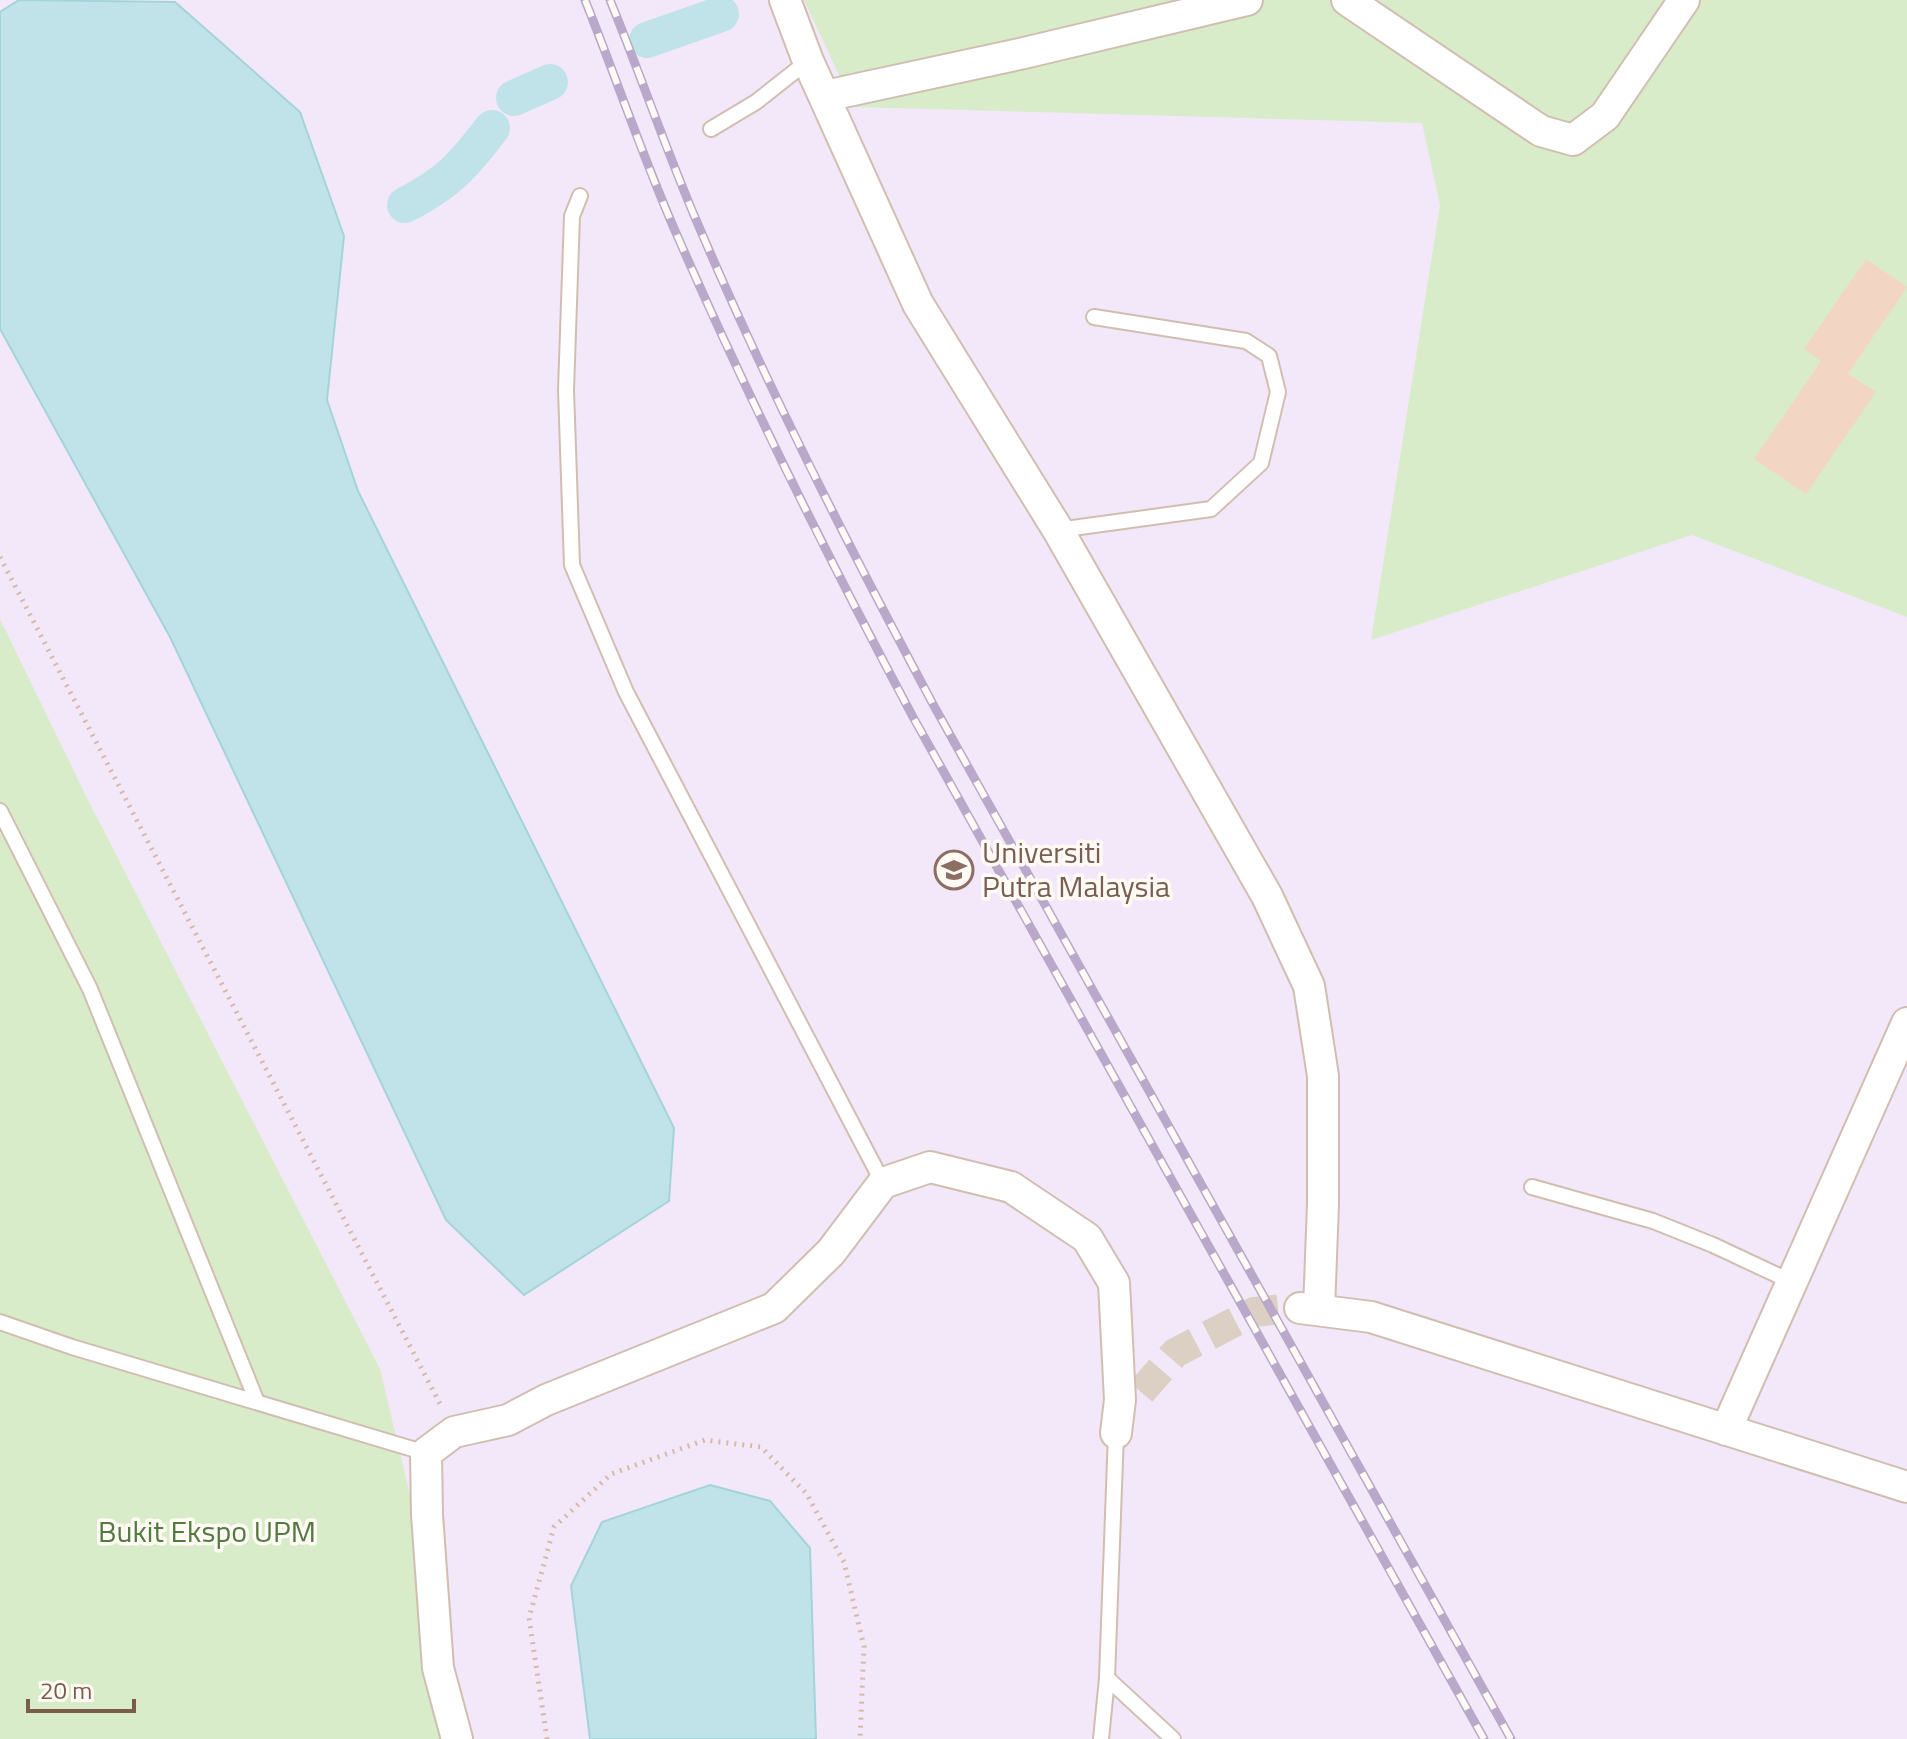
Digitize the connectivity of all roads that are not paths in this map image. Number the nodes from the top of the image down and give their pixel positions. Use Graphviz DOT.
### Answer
graph roads {
  1 [pos="785,0"];
  2 [pos="1247,0"];
  3 [pos="1347,0"];
  4 [pos="1684,0"];
  5 [pos="808,61"];
  6 [pos="825,96"];
  7 [pos="711,129"];
  8 [pos="580,196"];
  9 [pos="1094,317"];
  10 [pos="1058,530"];
  11 [pos="0,811"];
  12 [pos="1907,1023"];
  13 [pos="883,1183"];
  14 [pos="1532,1187"];
  15 [pos="1792,1282"];
  16 [pos="0,1322"];
  17 [pos="1141,1392"];
  18 [pos="257,1402"];
  19 [pos="1726,1430"];
  20 [pos="1116,1433"];
  21 [pos="426,1453"];
  22 [pos="1907,1487"];
  23 [pos="1107,1678"];
  24 [pos="457,1739"];
  25 [pos="1101,1739"];
  26 [pos="1173,1739"];
  1 -- 5 [label="street"];
  2 -- 6 [label="street"];
  3 -- 4 [label="street"];
  5 -- 6 [label="street"];
  5 -- 7 [label="lane"];
  6 -- 10 [label="street"];
  8 -- 13 [label="lane"];
  9 -- 10 [label="lane"];
  10 -- 19 [label="street"];
  11 -- 18 [label="lane"];
  12 -- 15 [label="street"];
  13 -- 20 [label="street"];
  13 -- 21 [label="street"];
  14 -- 15 [label="lane"];
  15 -- 19 [label="street"];
  16 -- 18 [label="lane"];
  17 -- 20 [label="street"];
  18 -- 21 [label="lane"];
  19 -- 22 [label="street"];
  20 -- 23 [label="lane"];
  21 -- 24 [label="street"];
  23 -- 25 [label="lane"];
  23 -- 26 [label="lane"];
}
